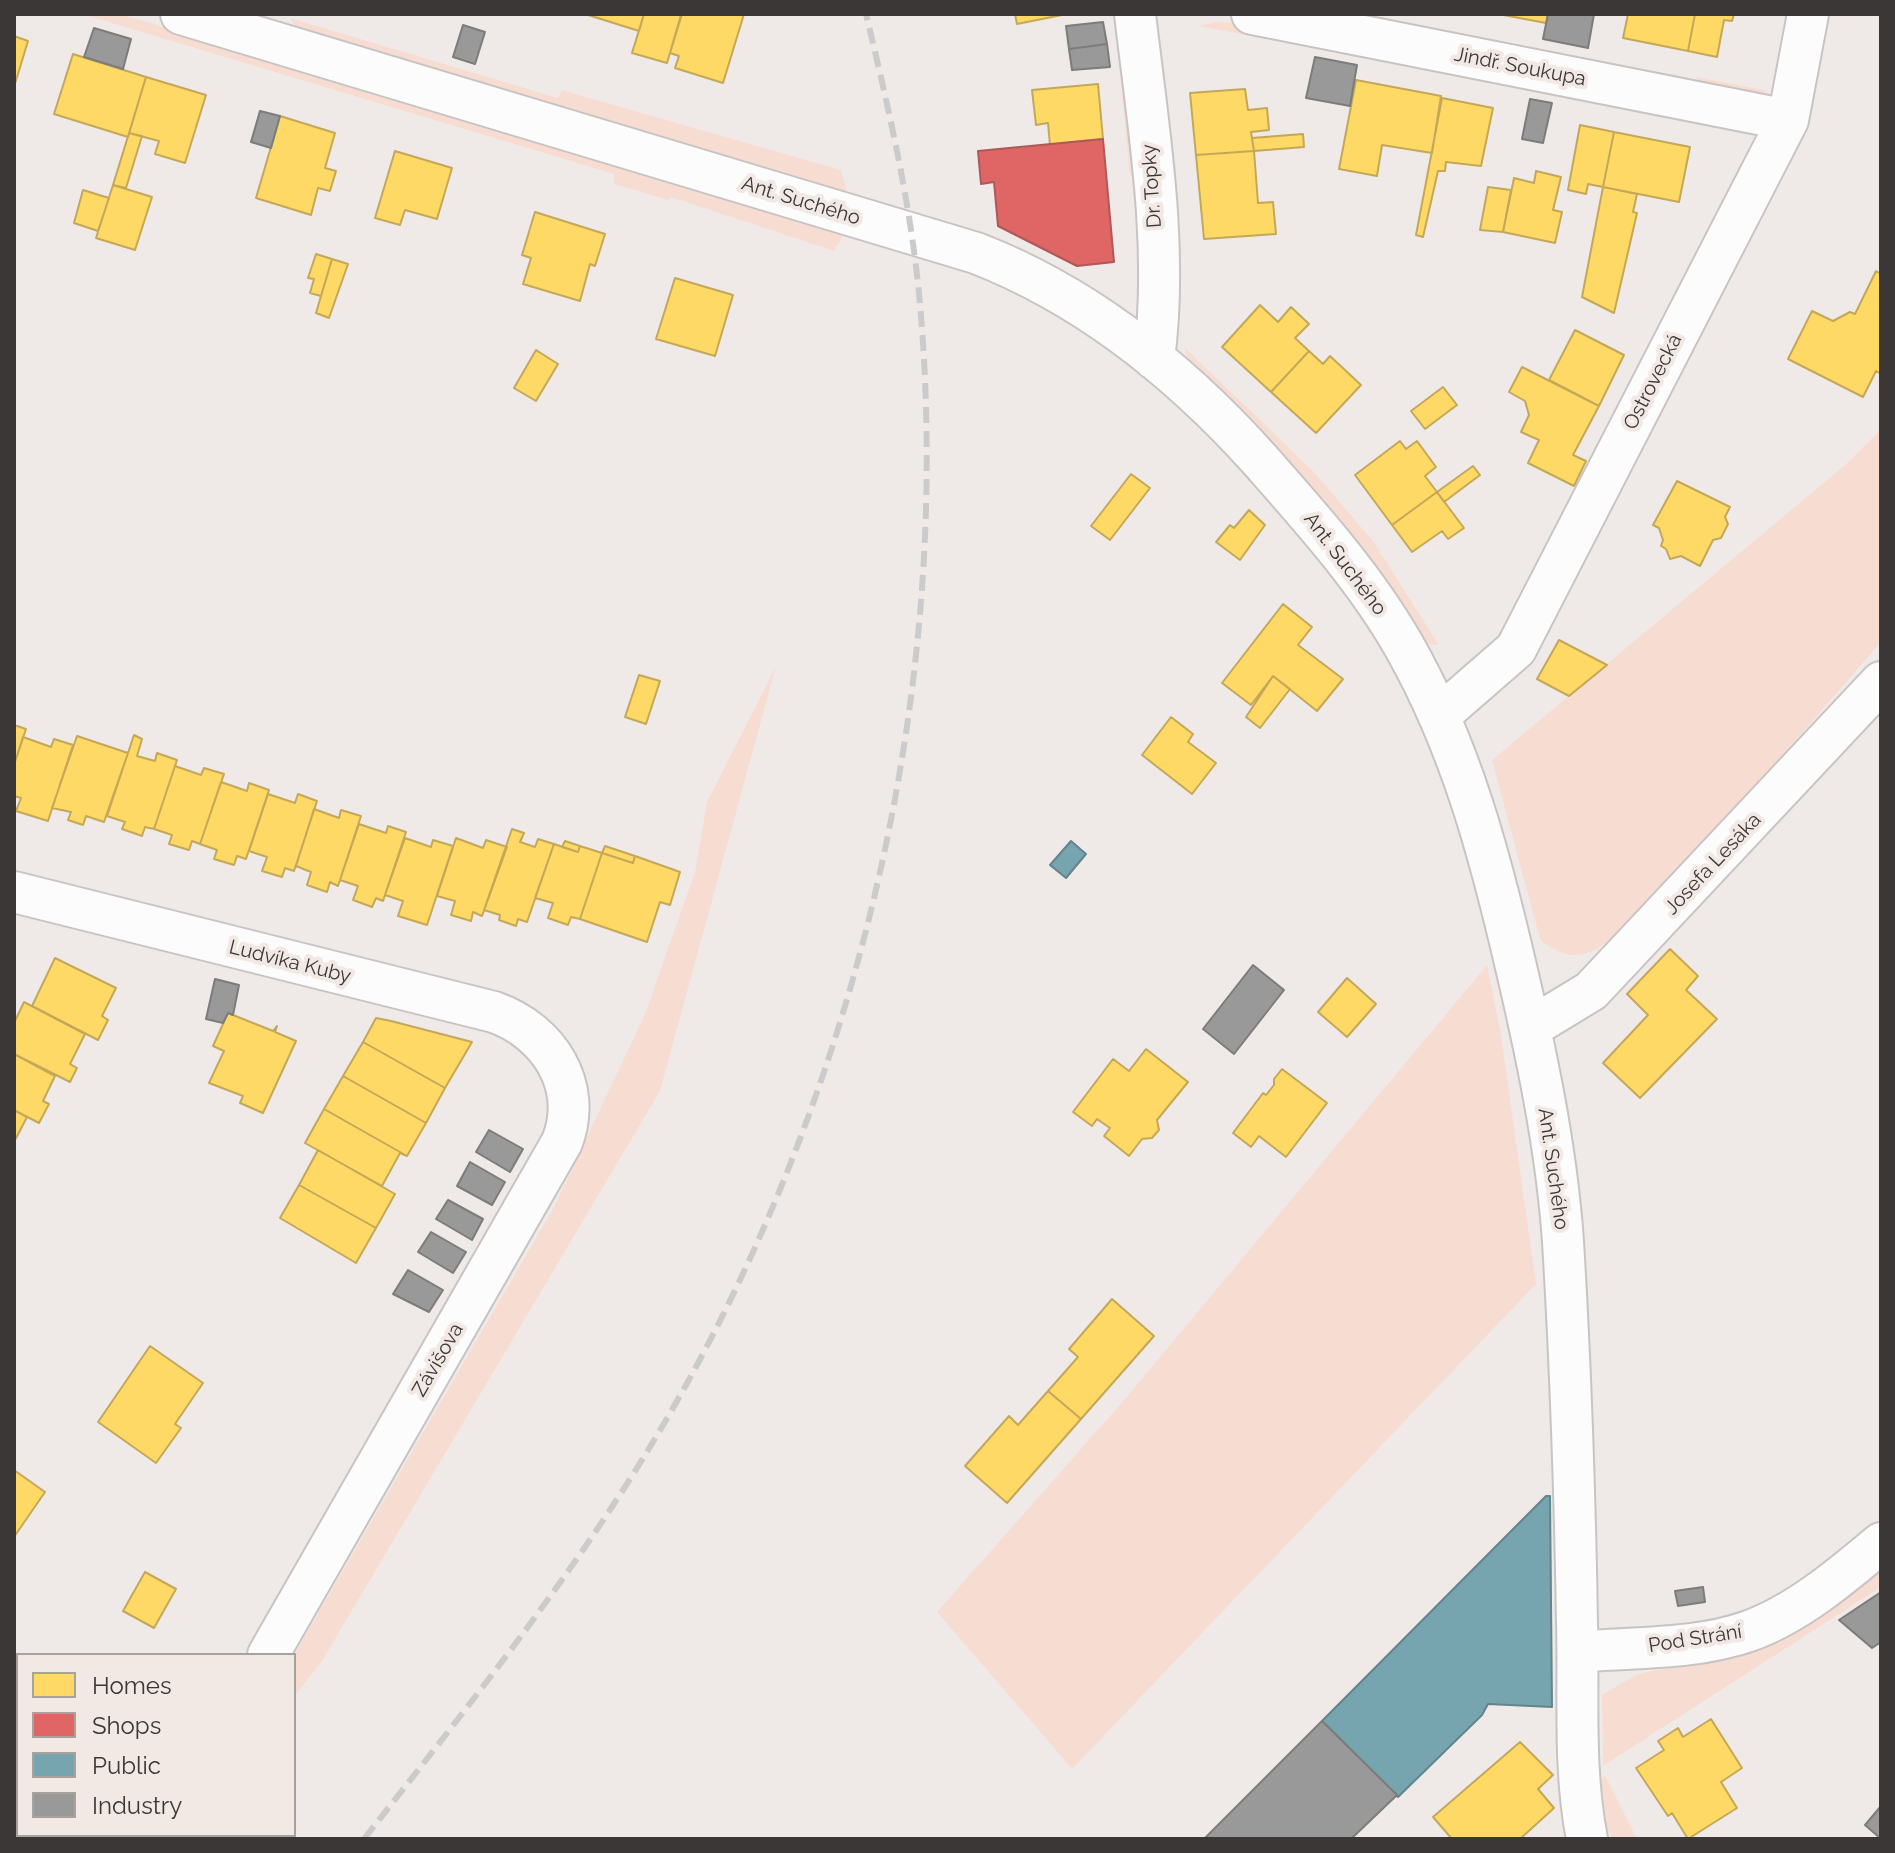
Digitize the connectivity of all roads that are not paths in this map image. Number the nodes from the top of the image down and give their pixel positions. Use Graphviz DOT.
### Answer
graph roads {
  1 [pos="181,14"];
  2 [pos="1135,14"];
  3 [pos="1252,14"];
  4 [pos="1808,14"];
  5 [pos="269,27"];
  6 [pos="1788,120"];
  7 [pos="1154,359"];
  8 [pos="1881,682"];
  9 [pos="1439,716"];
  10 [pos="14,892"];
  11 [pos="1530,1028"];
  12 [pos="553,1056"];
  13 [pos="1881,1543"];
  14 [pos="1578,1652"];
  15 [pos="269,1653"];
  16 [pos="1587,1839"];
  1 -- 5 [label="street, Ant. Suchého"];
  2 -- 7 [label="street, Dr. Topky"];
  3 -- 6 [label="street, Jindř. Soukupa"];
  4 -- 6 [label="street, Ostrovecká"];
  5 -- 7 [label="street, Ant. Suchého"];
  6 -- 9 [label="street, Ostrovecká"];
  7 -- 9 [label="street, Ant. Suchého"];
  8 -- 11 [label="street, Josefa Lesáka"];
  9 -- 11 [label="street, Ant. Suchého"];
  10 -- 12 [label="street, Ludvíka Kuby"];
  11 -- 14 [label="street, Ant. Suchého"];
  12 -- 15 [label="street, Závišova"];
  13 -- 14 [label="street, Pod Strání"];
  14 -- 16 [label="street, Ant. Suchého"];
}
